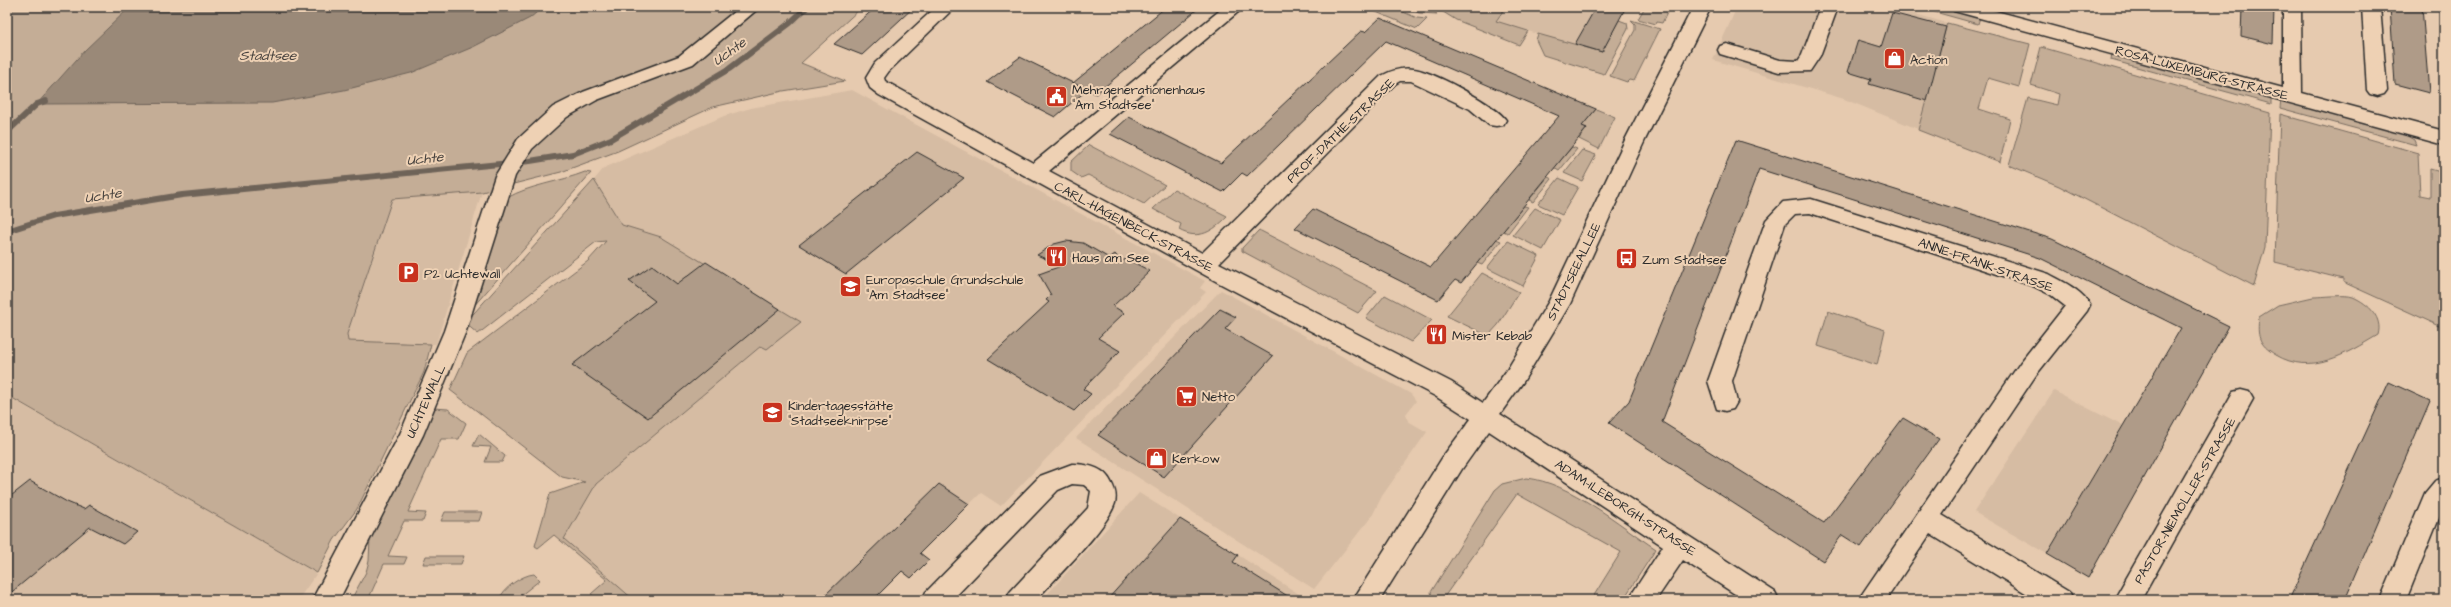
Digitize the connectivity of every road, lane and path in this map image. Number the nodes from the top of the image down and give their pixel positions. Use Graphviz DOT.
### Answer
graph roads {
  1 [pos="751,7"];
  2 [pos="946,7"];
  3 [pos="1235,7"];
  4 [pos="1702,7"];
  5 [pos="1829,7"];
  6 [pos="1960,7"];
  7 [pos="2292,7"];
  8 [pos="2371,7"];
  9 [pos="1727,50"];
  10 [pos="2377,90"];
  11 [pos="2292,96"];
  12 [pos="1496,120"];
  13 [pos="2444,138"];
  14 [pos="1035,172"];
  15 [pos="1204,264"];
  16 [pos="2241,399"];
  17 [pos="1725,402"];
  18 [pos="1485,416"];
  19 [pos="2444,488"];
  20 [pos="1927,519"];
  21 [pos="1680,542"];
  22 [pos="324,600"];
  23 [pos="935,600"];
  24 [pos="1019,600"];
  25 [pos="1366,600"];
  26 [pos="1641,600"];
  27 [pos="1766,600"];
  28 [pos="1871,600"];
  29 [pos="2060,600"];
  30 [pos="2127,600"];
  31 [pos="2393,600"];
  1 -- 22 [label="street, UCHTEWALL"];
  2 -- 14 [label="street, CARL-HAGENBECK-STRASSE"];
  3 -- 14 [label="street"];
  4 -- 18 [label="street, STADTSEEALLEE"];
  5 -- 9 [label="street"];
  6 -- 11 [label="street, ROSA-LUXEMBURG-STRASSE"];
  7 -- 11 [label="street"];
  8 -- 10 [label="street"];
  11 -- 13 [label="street, ROSA-LUXEMBURG-STRASSE"];
  12 -- 15 [label="street, PROF.-DATHE-STRASSE"];
  14 -- 15 [label="street, CARL-HAGENBECK-STRASSE"];
  15 -- 18 [label="street, CARL-HAGENBECK-STRASSE"];
  16 -- 30 [label="street, PASTOR-NIEMÖLLER-STRASSE"];
  17 -- 20 [label="street, ANNE-FRANK-STRASSE"];
  18 -- 21 [label="street, ADAM-ILEBORGH-STRASSE"];
  18 -- 25 [label="street, STADTSEEALLEE"];
  19 -- 31 [label="street"];
  20 -- 28 [label="street, ANNE-FRANK-STRASSE"];
  20 -- 29 [label="street"];
  21 -- 26 [label="street"];
  21 -- 27 [label="street, ADAM-ILEBORGH-STRASSE"];
  23 -- 24 [label="street"];
}
